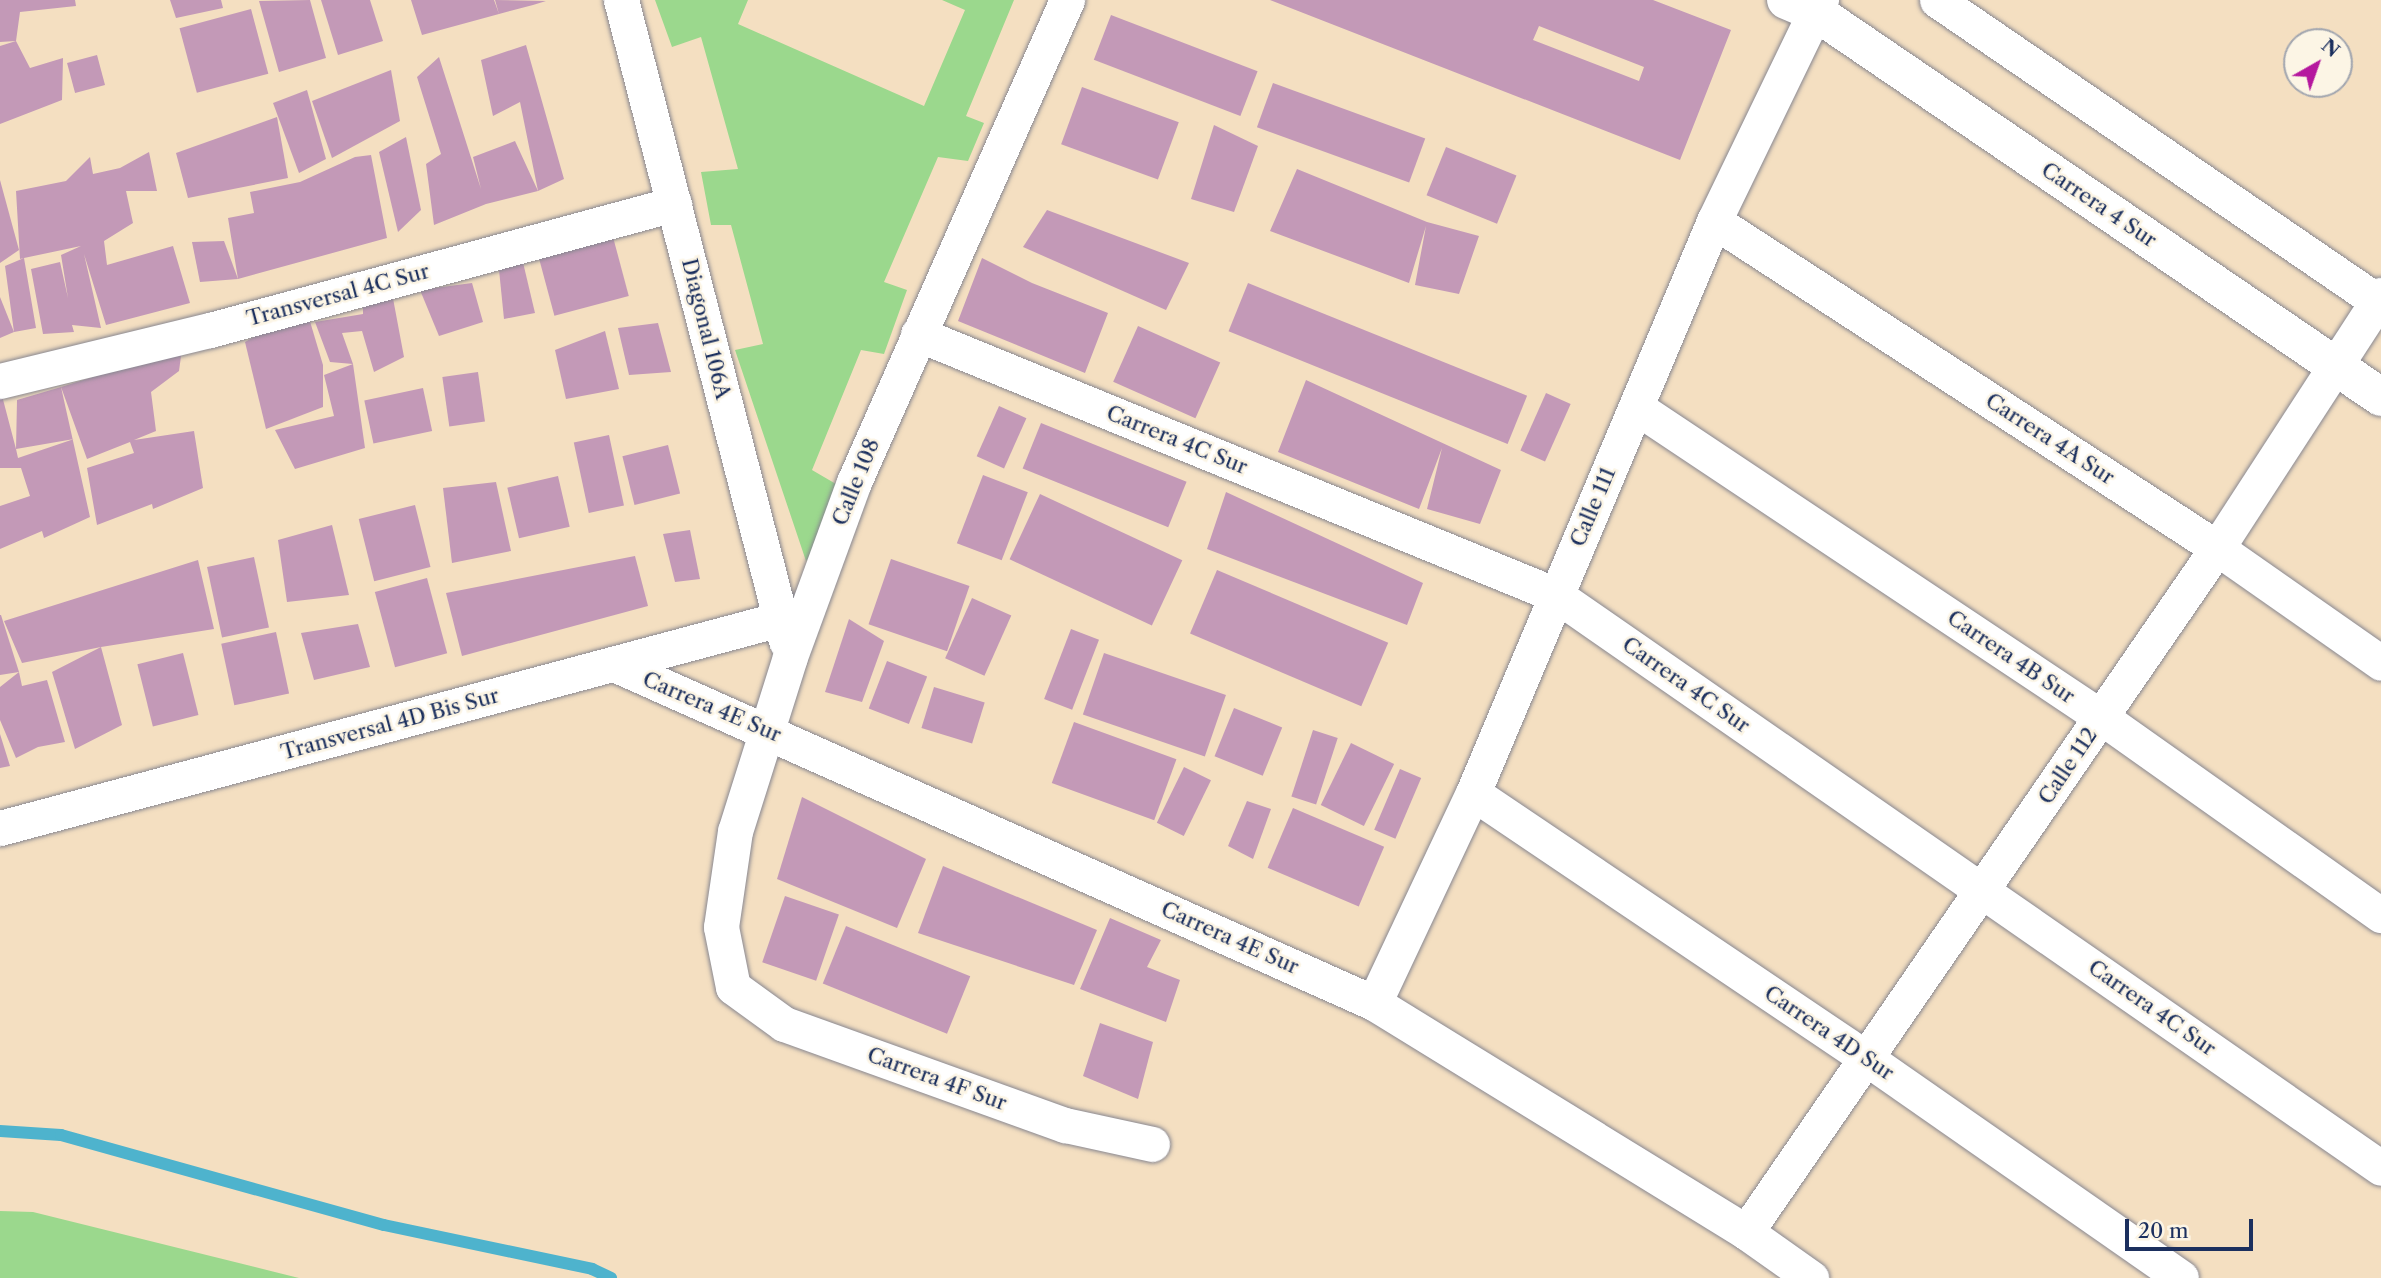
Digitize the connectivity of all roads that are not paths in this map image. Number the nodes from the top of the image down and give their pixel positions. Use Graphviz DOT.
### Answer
graph roads {
  1 [pos="621,0"];
  2 [pos="1067,0"];
  3 [pos="1937,0"];
  4 [pos="1808,4"];
  5 [pos="674,204"];
  6 [pos="1714,221"];
  7 [pos="2379,298"];
  8 [pos="918,334"];
  9 [pos="2335,366"];
  10 [pos="0,381"];
  11 [pos="2381,397"];
  12 [pos="1636,407"];
  13 [pos="2217,548"];
  14 [pos="1556,595"];
  15 [pos="780,619"];
  16 [pos="790,657"];
  17 [pos="2381,663"];
  18 [pos="614,664"];
  19 [pos="2101,717"];
  20 [pos="767,730"];
  21 [pos="1473,793"];
  22 [pos="0,828"];
  23 [pos="1983,890"];
  24 [pos="2381,915"];
  25 [pos="733,987"];
  26 [pos="1374,1003"];
  27 [pos="1866,1058"];
  28 [pos="1152,1144"];
  29 [pos="2381,1168"];
  30 [pos="1746,1232"];
  31 [pos="1811,1278"];
  32 [pos="2180,1278"];
  1 -- 5 [label="street, Diagonal 106A"];
  2 -- 8 [label="street, Calle 108"];
  3 -- 7 [label="street"];
  4 -- 6 [label="street, Calle 111"];
  4 -- 9 [label="street, Carrera 4 Sur"];
  5 -- 10 [label="street, Transversal 4C Sur"];
  5 -- 15 [label="street, Diagonal 106A"];
  6 -- 12 [label="street, Calle 111"];
  6 -- 13 [label="street, Carrera 4A Sur"];
  7 -- 9 [label="street, Calle 112"];
  8 -- 14 [label="street, Carrera 4C Sur"];
  8 -- 16 [label="street, Calle 108"];
  9 -- 11 [label="street, Carrera 4 Sur"];
  9 -- 13 [label="street, Calle 112"];
  12 -- 14 [label="street, Calle 111"];
  12 -- 19 [label="street, Carrera 4B Sur"];
  13 -- 17 [label="street, Carrera 4A Sur"];
  13 -- 19 [label="street, Calle 112"];
  14 -- 21 [label="street, Calle 111"];
  14 -- 23 [label="street, Carrera 4C Sur"];
  15 -- 16 [label="street, Diagonal 106A"];
  15 -- 18 [label="street, Transversal 4D Bis Sur"];
  16 -- 20 [label="street, Calle 108"];
  18 -- 20 [label="street, Carrera 4E Sur"];
  18 -- 22 [label="street, Transversal 4D Bis Sur"];
  19 -- 23 [label="street, Calle 112"];
  19 -- 24 [label="street, Carrera 4B Sur"];
  20 -- 25 [label="street, Calle 108"];
  20 -- 26 [label="street, Carrera 4E Sur"];
  21 -- 26 [label="street, Calle 111"];
  21 -- 27 [label="street, Carrera 4D Sur"];
  23 -- 27 [label="street, Calle 112"];
  23 -- 29 [label="street, Carrera 4C Sur"];
  25 -- 28 [label="street, Carrera 4F Sur"];
  26 -- 30 [label="street, Carrera 4E Sur"];
  27 -- 30 [label="street, Calle 112"];
  27 -- 32 [label="street, Carrera 4D Sur"];
  30 -- 31 [label="street, Carrera 4E Sur"];
}
